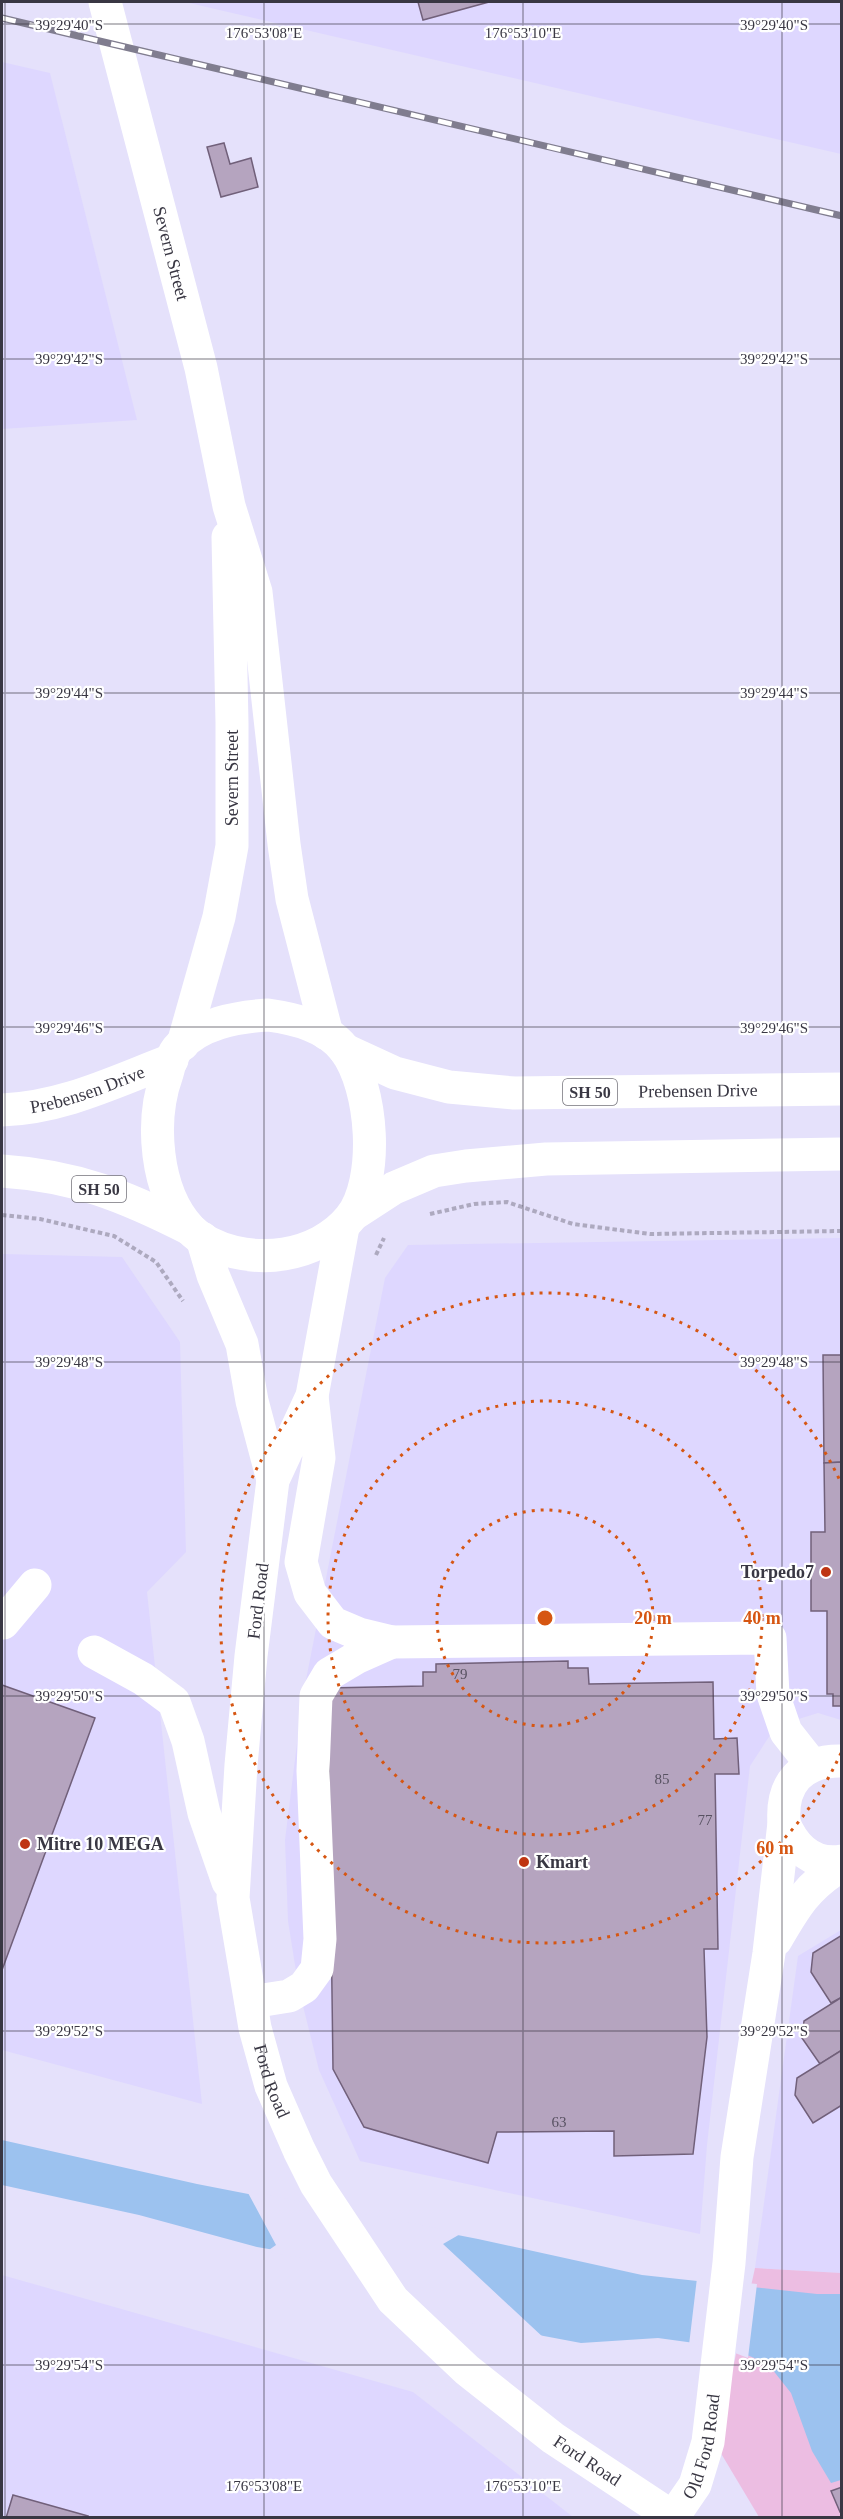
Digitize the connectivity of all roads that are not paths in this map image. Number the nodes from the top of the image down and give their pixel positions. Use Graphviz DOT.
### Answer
graph roads {
  1 [pos="105,2"];
  2 [pos="229,506"];
  3 [pos="336,1042"];
  4 [pos="177,1052"];
  5 [pos="842,1089"];
  6 [pos="2,1110"];
  7 [pos="842,1154"];
  8 [pos="2,1171"];
  9 [pos="348,1221"];
  10 [pos="196,1234"];
  11 [pos="312,1396"];
  12 [pos="273,1480"];
  13 [pos="35,1585"];
  14 [pos="3,1623"];
  15 [pos="392,1642"];
  16 [pos="94,1652"];
  17 [pos="827,1763"];
  18 [pos="784,1823"];
  19 [pos="842,1863"];
  20 [pos="233,1898"];
  21 [pos="769,1953"];
  22 [pos="251,2002"];
  23 [pos="674,2517"];
  1 -- 2 [label="street, Severn Street"];
  2 -- 3 [label="street, Severn Street"];
  2 -- 4 [label="street, Severn Street"];
  3 -- 4 [label="street, SH 50"];
  3 -- 5 [label="street, Prebensen Drive / SH 50"];
  3 -- 9 [label="street, Severn Street"];
  4 -- 6 [label="street, Prebensen Drive / SH 50"];
  4 -- 10 [label="street, Severn Street"];
  7 -- 9 [label="street, SH 50"];
  8 -- 10 [label="street, SH 50"];
  9 -- 10 [label="street, SH 50"];
  9 -- 11 [label="street, Ford Road"];
  10 -- 12 [label="street, Ford Road"];
  11 -- 12 [label="street, Ford Road"];
  11 -- 15 [label="street"];
  12 -- 20 [label="street, Ford Road"];
  13 -- 14 [label="street"];
  15 -- 17 [label="street"];
  15 -- 22 [label="street"];
  16 -- 20 [label="street"];
  17 -- 18 [label="street"];
  18 -- 19 [label="street"];
  18 -- 21 [label="street"];
  19 -- 21 [label="street"];
  20 -- 22 [label="street, Ford Road"];
  21 -- 23 [label="street, Old Ford Road"];
  22 -- 23 [label="street, Ford Road"];
}
